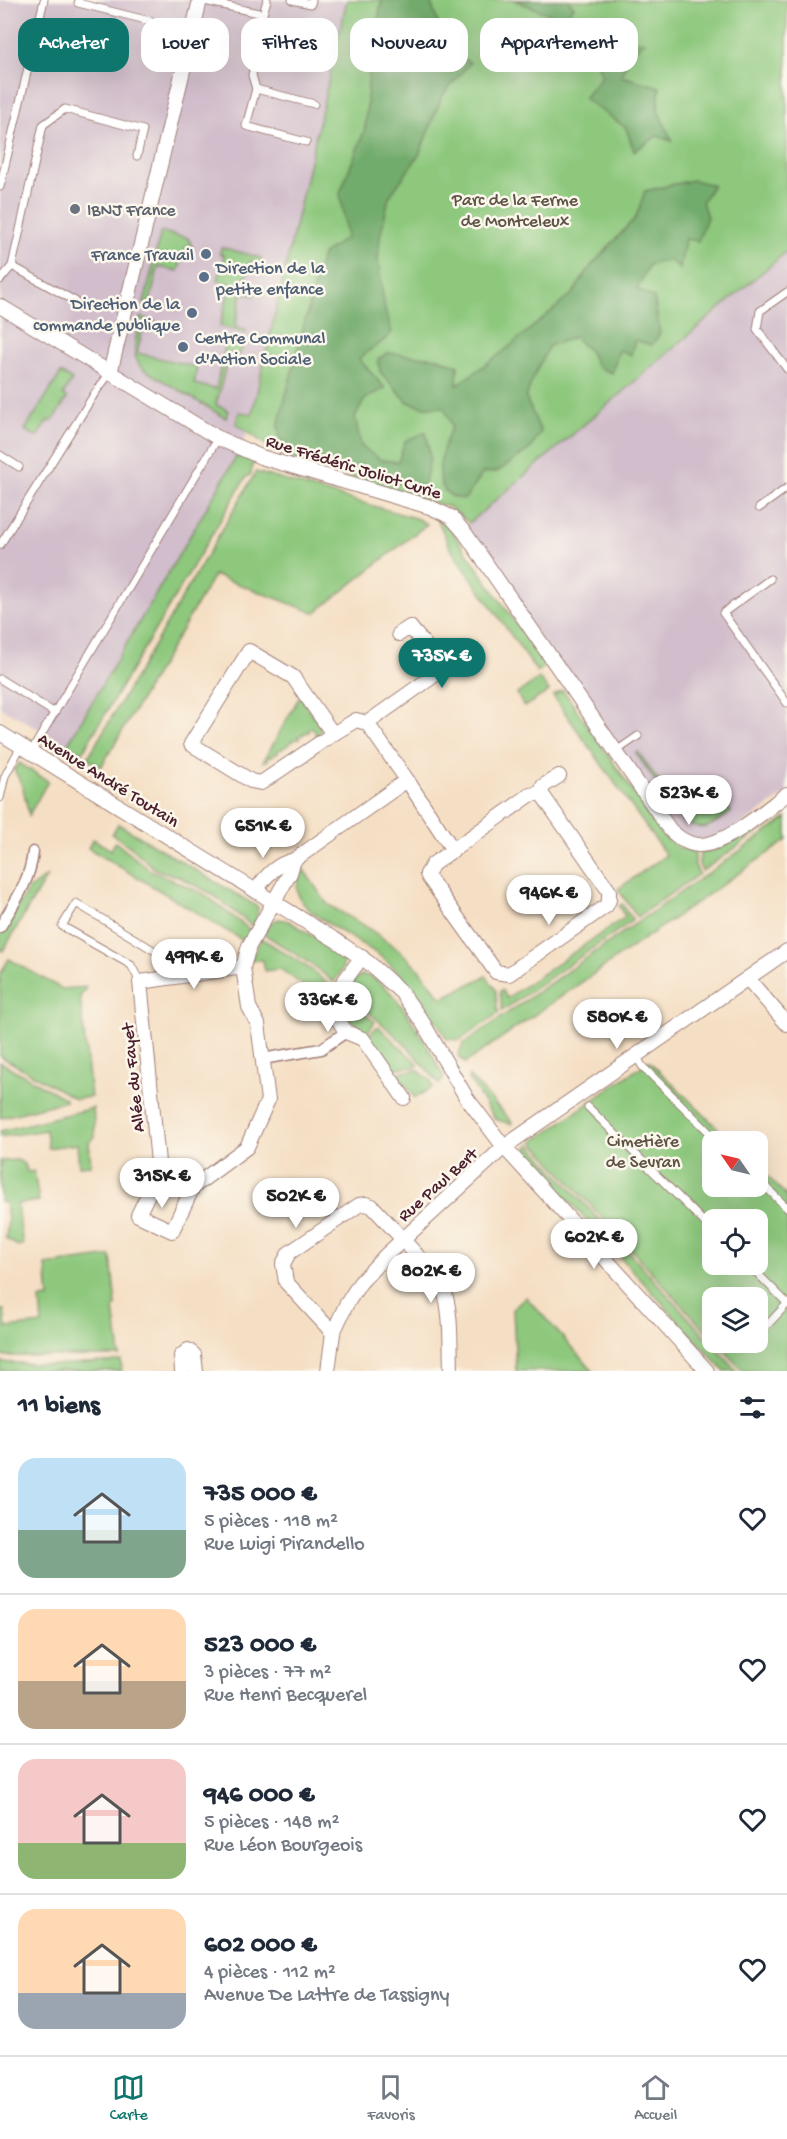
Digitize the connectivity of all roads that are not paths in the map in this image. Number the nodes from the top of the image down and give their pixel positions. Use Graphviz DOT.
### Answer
graph roads {
  1 [pos="44,0"];
  2 [pos="79,0"];
  3 [pos="200,0"];
  4 [pos="267,0"];
  5 [pos="292,0"];
  6 [pos="312,0"];
  7 [pos="263,14"];
  8 [pos="141,19"];
  9 [pos="256,90"];
  10 [pos="314,104"];
  11 [pos="306,142"];
  12 [pos="137,156"];
  13 [pos="0,187"];
  14 [pos="12,266"];
  15 [pos="0,280"];
  16 [pos="787,292"];
  17 [pos="75,301"];
  18 [pos="0,306"];
  19 [pos="787,369"];
  20 [pos="110,372"];
  21 [pos="218,438"];
  22 [pos="0,455"];
  23 [pos="20,467"];
  24 [pos="787,488"];
  25 [pos="759,508"];
  26 [pos="0,545"];
  27 [pos="770,579"];
  28 [pos="410,627"];
  29 [pos="0,679"];
  30 [pos="787,704"];
  31 [pos="55,713"];
  32 [pos="367,723"];
  33 [pos="0,733"];
  34 [pos="333,734"];
  35 [pos="638,736"];
  36 [pos="26,749"];
  37 [pos="615,752"];
  38 [pos="559,776"];
  39 [pos="407,780"];
  40 [pos="540,793"];
  41 [pos="787,794"];
  42 [pos="0,798"];
  43 [pos="453,850"];
  44 [pos="33,852"];
  45 [pos="294,860"];
  46 [pos="256,891"];
  47 [pos="273,902"];
  48 [pos="0,927"];
  49 [pos="787,951"];
  50 [pos="362,957"];
  51 [pos="243,967"];
  52 [pos="193,974"];
  53 [pos="748,979"];
  54 [pos="140,982"];
  55 [pos="787,1024"];
  56 [pos="346,1032"];
  57 [pos="636,1055"];
  58 [pos="262,1059"];
  59 [pos="404,1098"];
  60 [pos="588,1107"];
  61 [pos="708,1131"];
  62 [pos="504,1147"];
  63 [pos="159,1172"];
  64 [pos="193,1187"];
  65 [pos="768,1189"];
  66 [pos="787,1208"];
  67 [pos="702,1220"];
  68 [pos="404,1239"];
  69 [pos="759,1275"];
  70 [pos="787,1303"];
  71 [pos="768,1324"];
  72 [pos="333,1333"];
  73 [pos="182,1371"];
  74 [pos="196,1371"];
  75 [pos="328,1371"];
  76 [pos="451,1371"];
  77 [pos="707,1371"];
  1 -- 13 [label="lane"];
  2 -- 8 [label="lane"];
  3 -- 7 [label="lane"];
  3 -- 20 [label="street"];
  4 -- 7 [label="lane"];
  5 -- 6 [label="lane"];
  7 -- 9 [label="lane"];
  9 -- 10 [label="lane"];
  9 -- 11 [label="lane"];
  12 -- 14 [label="lane"];
  14 -- 15 [label="lane"];
  14 -- 17 [label="lane"];
  16 -- 19 [label="lane"];
  18 -- 20 [label="street, Rue Frédéric Joliot Curie"];
  20 -- 21 [label="street, Rue Frédéric Joliot Curie"];
  20 -- 26 [label="lane"];
  21 -- 31 [label="lane"];
  21 -- 37 [label="street, Rue Frédéric Joliot Curie"];
  22 -- 23 [label="lane"];
  24 -- 25 [label="lane"];
  27 -- 30 [label="lane"];
  28 -- 32 [label="street"];
  29 -- 31 [label="lane"];
  31 -- 36 [label="lane"];
  32 -- 34 [label="street"];
  32 -- 39 [label="street"];
  33 -- 36 [label="street, Avenue André Toutain"];
  34 -- 34 [label="street"];
  35 -- 37 [label="lane"];
  36 -- 42 [label="lane"];
  36 -- 46 [label="street, Avenue André Toutain"];
  37 -- 41 [label="street, Rue Frédéric Joliot Curie"];
  38 -- 40 [label="street"];
  39 -- 43 [label="street"];
  39 -- 45 [label="street"];
  40 -- 43 [label="street"];
  40 -- 43 [label="street"];
  44 -- 48 [label="street"];
  45 -- 46 [label="street"];
  45 -- 47 [label="street"];
  46 -- 47 [label="street, Avenue André Toutain"];
  47 -- 50 [label="street, Avenue André Toutain"];
  47 -- 51 [label="street"];
  49 -- 53 [label="street, Rue Paul Bert"];
  50 -- 56 [label="street"];
  50 -- 62 [label="street, Avenue André Toutain"];
  51 -- 52 [label="street"];
  51 -- 58 [label="street"];
  52 -- 54 [label="street"];
  52 -- 54 [label="lane"];
  53 -- 55 [label="street"];
  53 -- 57 [label="street, Rue Paul Bert"];
  54 -- 63 [label="street, Allée du Fayet"];
  56 -- 58 [label="street"];
  56 -- 59 [label="street"];
  57 -- 61 [label="lane"];
  57 -- 62 [label="street, Rue Paul Bert"];
  58 -- 64 [label="street"];
  60 -- 67 [label="lane"];
  62 -- 68 [label="street, Rue Paul Bert"];
  62 -- 77 [label="street, Avenue André Toutain"];
  63 -- 64 [label="street"];
  63 -- 64 [label="street"];
  65 -- 66 [label="lane"];
  68 -- 72 [label="street, Rue Paul Bert"];
  68 -- 72 [label="street"];
  68 -- 76 [label="street"];
  69 -- 70 [label="lane"];
  70 -- 71 [label="lane"];
  72 -- 75 [label="street, Rue Paul Bert"];
  73 -- 74 [label="street"];
}
